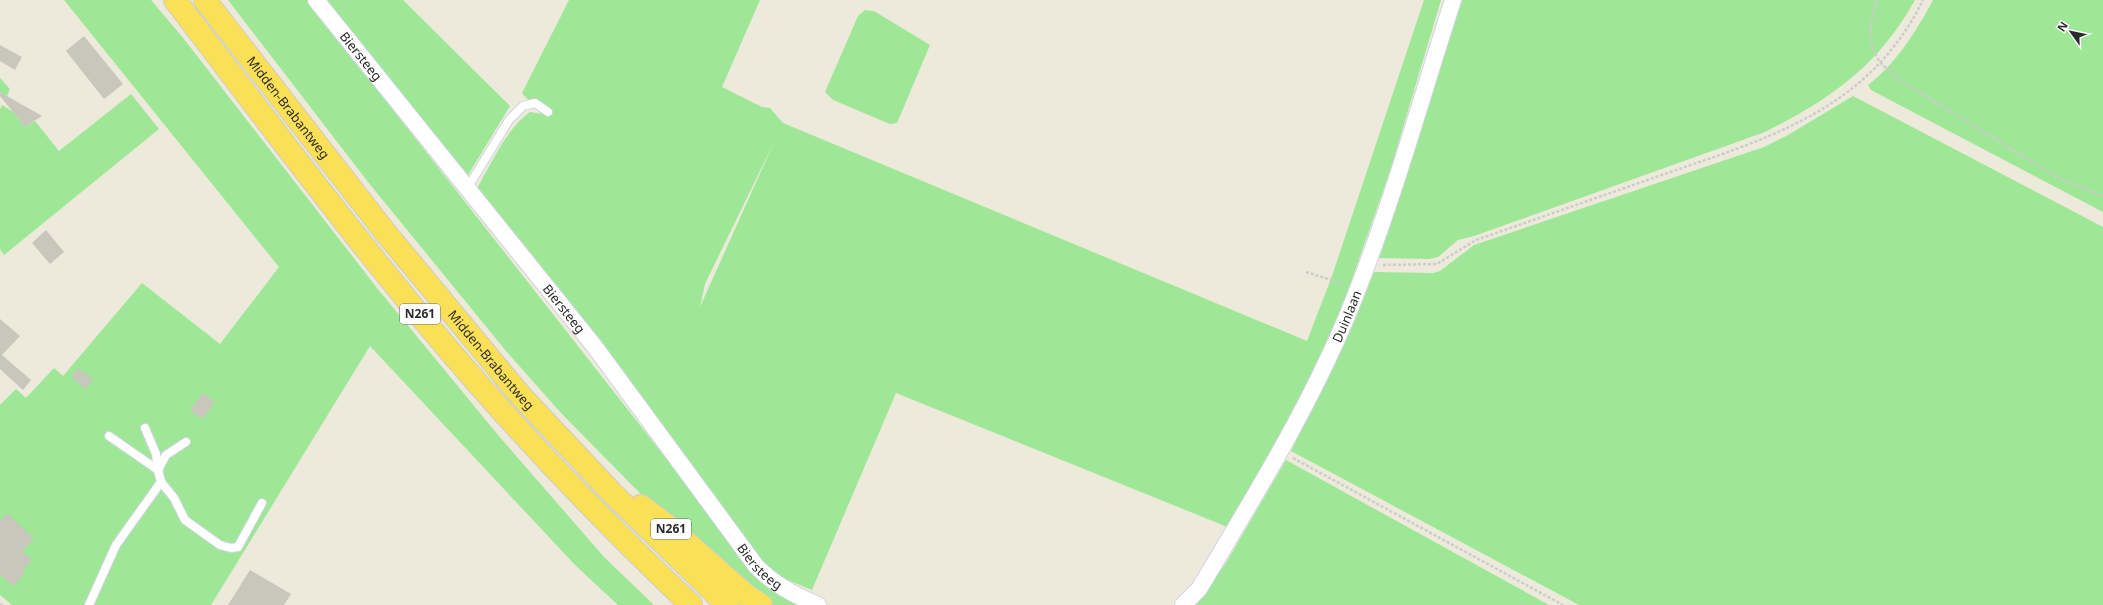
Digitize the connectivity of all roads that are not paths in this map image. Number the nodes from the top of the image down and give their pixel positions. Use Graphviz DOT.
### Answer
graph roads {
  1 [pos="175,0"];
  2 [pos="205,0"];
  3 [pos="316,0"];
  4 [pos="1453,0"];
  5 [pos="548,112"];
  6 [pos="468,187"];
  7 [pos="145,428"];
  8 [pos="109,436"];
  9 [pos="186,442"];
  10 [pos="578,458"];
  11 [pos="158,470"];
  12 [pos="162,482"];
  13 [pos="262,503"];
  14 [pos="89,605"];
  15 [pos="691,605"];
  16 [pos="727,605"];
  17 [pos="761,605"];
  18 [pos="818,605"];
  19 [pos="1183,605"];
  1 -- 15 [label="highway, Midden-Brabantweg / N261"];
  2 -- 10 [label="highway, Midden-Brabantweg / N261"];
  3 -- 6 [label="street, Biersteeg"];
  4 -- 19 [label="street, Duinlaan"];
  5 -- 6 [label="lane"];
  6 -- 18 [label="street, Biersteeg"];
  7 -- 11 [label="lane"];
  8 -- 11 [label="lane"];
  9 -- 11 [label="lane"];
  10 -- 16 [label="highway, Midden-Brabantweg / N261"];
  10 -- 17 [label="highway, N261"];
  11 -- 12 [label="lane"];
  12 -- 13 [label="lane"];
  12 -- 14 [label="lane"];
}
